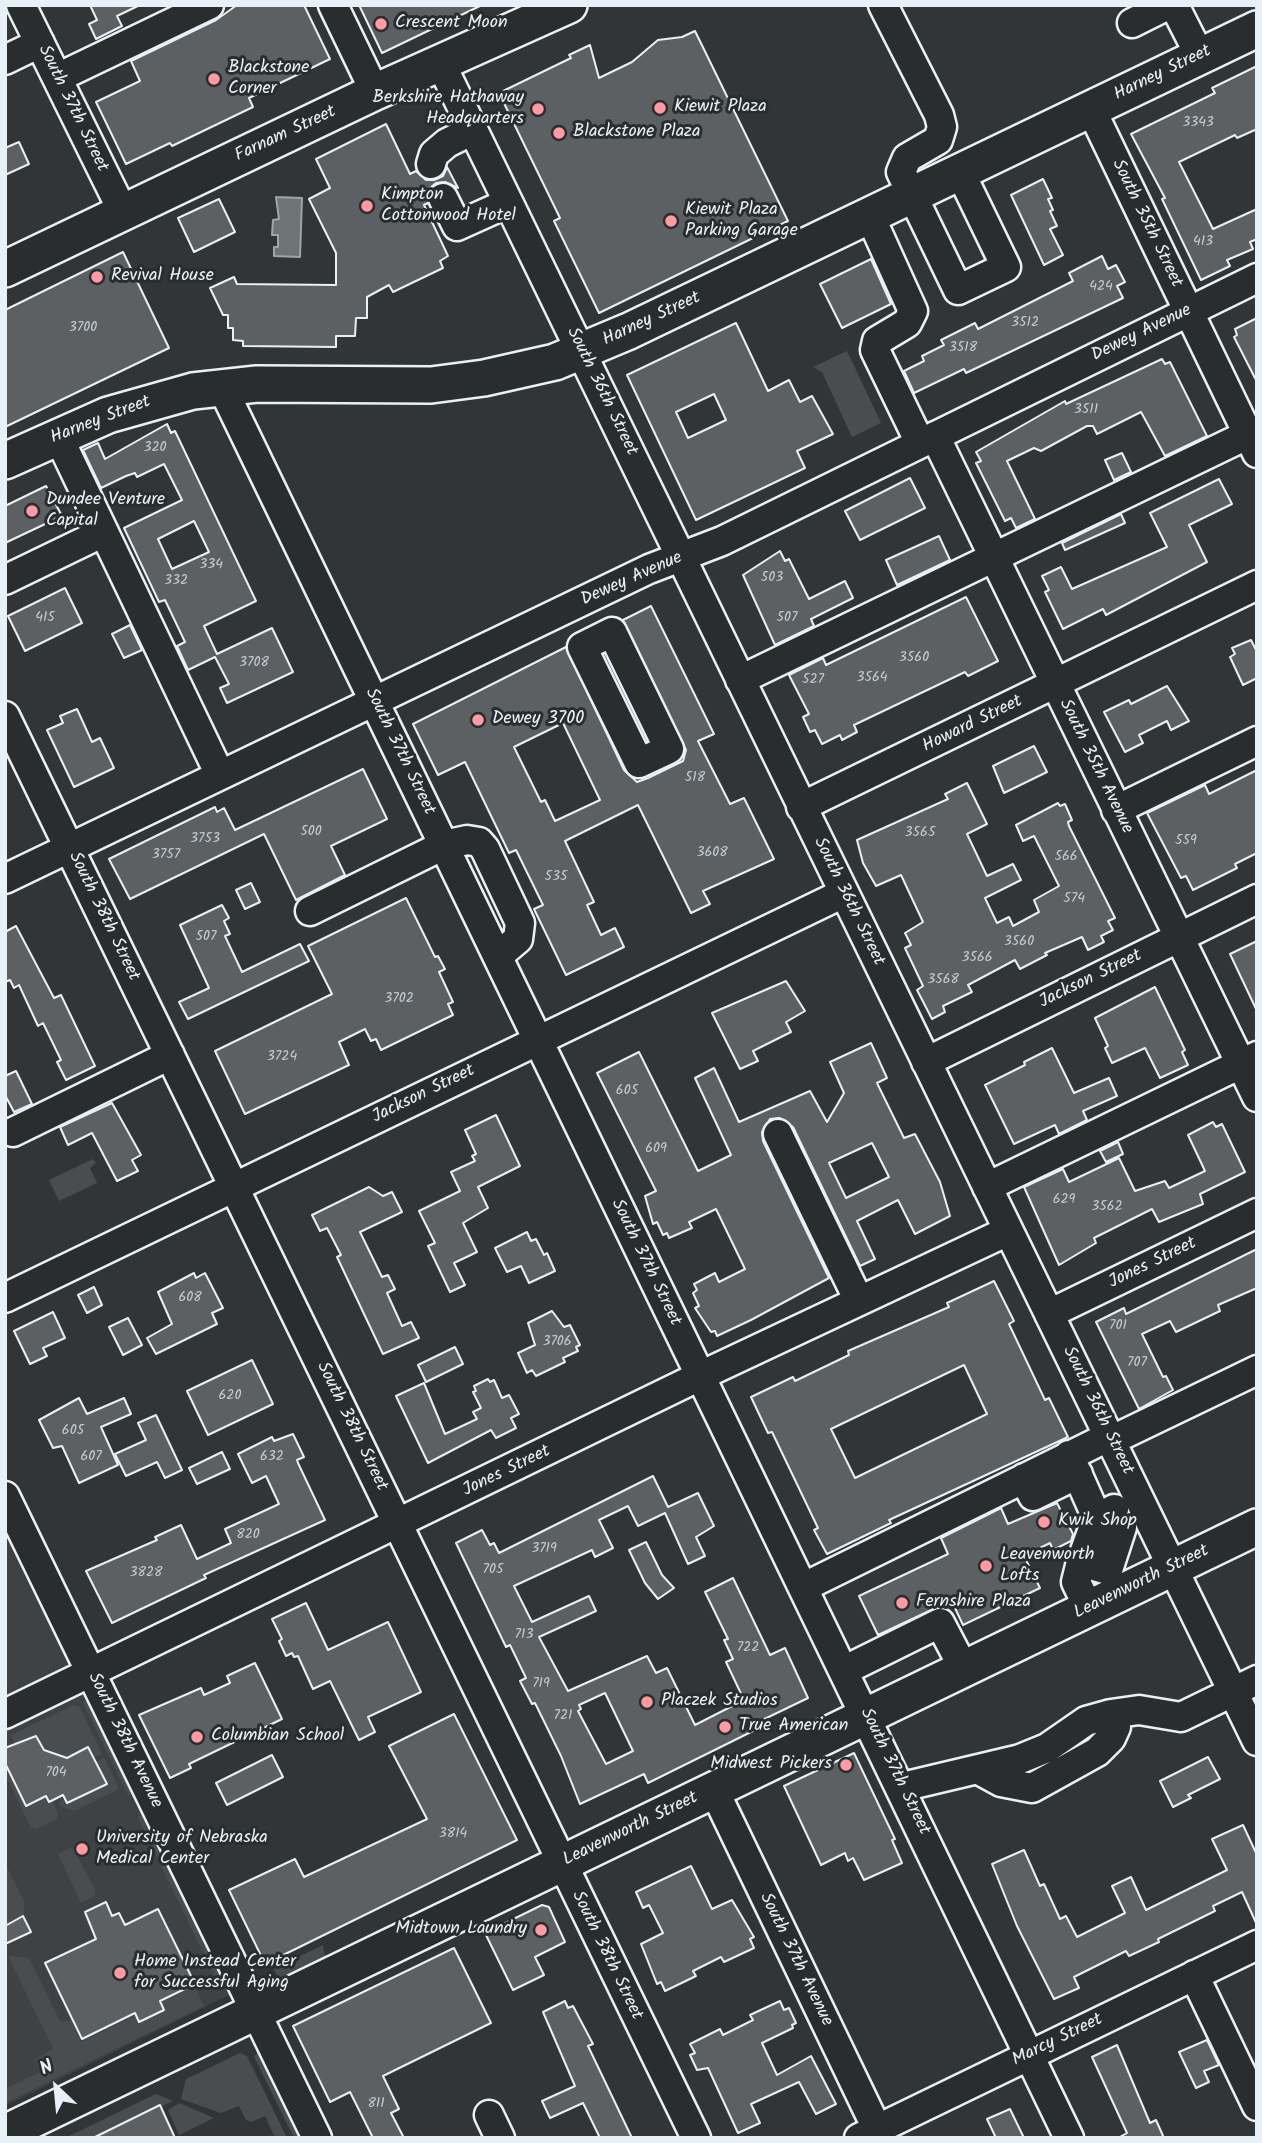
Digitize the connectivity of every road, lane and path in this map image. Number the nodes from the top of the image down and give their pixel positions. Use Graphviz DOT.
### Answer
graph roads {
  1 [pos="21,5"];
  2 [pos="209,5"];
  3 [pos="333,5"];
  4 [pos="569,5"];
  5 [pos="883,5"];
  6 [pos="1167,5"];
  7 [pos="1174,5"];
  8 [pos="1132,23"];
  9 [pos="1257,29"];
  10 [pos="40,43"];
  11 [pos="1200,56"];
  12 [pos="5,60"];
  13 [pos="440,62"];
  14 [pos="57,78"];
  15 [pos="375,92"];
  16 [pos="1091,109"];
  17 [pos="473,130"];
  18 [pos="431,164"];
  19 [pos="960,172"];
  20 [pos="912,195"];
  21 [pos="443,198"];
  22 [pos="508,203"];
  23 [pos="122,212"];
  24 [pos="870,216"];
  25 [pos="5,269"];
  26 [pos="1257,278"];
  27 [pos="1189,312"];
  28 [pos="582,352"];
  29 [pos="222,387"];
  30 [pos="58,436"];
  31 [pos="1254,439"];
  32 [pos="928,440"];
  33 [pos="5,461"];
  34 [pos="104,532"];
  35 [pos="682,556"];
  36 [pos="994,557"];
  37 [pos="5,580"];
  38 [pos="1257,585"];
  39 [pos="579,603"];
  40 [pos="596,640"];
  41 [pos="740,680"];
  42 [pos="1056,684"];
  43 [pos="375,702"];
  44 [pos="5,716"];
  45 [pos="1257,741"];
  46 [pos="220,775"];
  47 [pos="802,807"];
  48 [pos="1116,810"];
  49 [pos="444,845"];
  50 [pos="69,848"];
  51 [pos="5,879"];
  52 [pos="844,893"];
  53 [pos="1257,899"];
  54 [pos="310,911"];
  55 [pos="1179,937"];
  56 [pos="538,1040"];
  57 [pos="170,1055"];
  58 [pos="1249,1060"];
  59 [pos="926,1062"];
  60 [pos="1257,1097"];
  61 [pos="13,1132"];
  62 [pos="778,1134"];
  63 [pos="234,1187"];
  64 [pos="987,1187"];
  65 [pos="1257,1213"];
  66 [pos="1008,1231"];
  67 [pos="5,1298"];
  68 [pos="859,1301"];
  69 [pos="1049,1314"];
  70 [pos="1257,1370"];
  71 [pos="700,1376"];
  72 [pos="1111,1438"];
  73 [pos="1074,1465"];
  74 [pos="5,1496"];
  75 [pos="1139,1496"];
  76 [pos="1097,1518"];
  77 [pos="398,1525"];
  78 [pos="1257,1527"];
  79 [pos="1172,1569"];
  80 [pos="804,1587"];
  81 [pos="1089,1609"];
  82 [pos="964,1669"];
  83 [pos="845,1670"];
  84 [pos="91,1673"];
  85 [pos="1245,1686"];
  86 [pos="5,1714"];
  87 [pos="867,1715"];
  88 [pos="1257,1741"];
  89 [pos="902,1787"];
  90 [pos="714,1790"];
  91 [pos="560,1864"];
  92 [pos="1257,1945"];
  93 [pos="1194,1975"];
  94 [pos="255,2011"];
  95 [pos="1028,2055"];
  96 [pos="1257,2106"];
  97 [pos="5,2133"];
  98 [pos="868,2134"];
  99 [pos="317,2138"];
  100 [pos="696,2138"];
  101 [pos="1069,2138"];
  1 -- 10 [label="street, South 37th Street"];
  2 -- 14 [label="street"];
  3 -- 15 [label="street"];
  4 -- 13 [label="main road, Farnam Street"];
  5 -- 20 [label="street"];
  6 -- 8 [label="street"];
  7 -- 11 [label="street"];
  9 -- 11 [label="main road, Harney Street"];
  10 -- 12 [label="street"];
  10 -- 14 [label="street, South 37th Street"];
  11 -- 16 [label="main road, Harney Street"];
  13 -- 15 [label="main road, Farnam Street"];
  13 -- 17 [label="street, South 36th Street"];
  14 -- 23 [label="street, South 37th Street"];
  15 -- 23 [label="main road, Farnam Street"];
  16 -- 19 [label="main road, Harney Street"];
  16 -- 27 [label="street, South 35th Street"];
  17 -- 18 [label="street"];
  17 -- 22 [label="street, South 36th Street"];
  19 -- 20 [label="main road, Harney Street"];
  19 -- 20 [label="street"];
  20 -- 24 [label="main road, Harney Street"];
  21 -- 22 [label="street"];
  22 -- 28 [label="street, South 36th Street"];
  23 -- 25 [label="main road, Farnam Street"];
  24 -- 28 [label="main road, Harney Street"];
  24 -- 32 [label="street, South 35th Avenue"];
  26 -- 27 [label="street, Dewey Avenue"];
  27 -- 31 [label="street, South 35th Street"];
  27 -- 32 [label="street, Dewey Avenue"];
  28 -- 29 [label="main road, Harney Street"];
  28 -- 35 [label="street, South 36th Street"];
  29 -- 30 [label="main road, Harney Street"];
  29 -- 43 [label="street, South 37th Street"];
  30 -- 33 [label="main road, Harney Street"];
  30 -- 34 [label="street"];
  31 -- 36 [label="street"];
  32 -- 35 [label="street, Dewey Avenue"];
  32 -- 36 [label="street, South 35th Avenue"];
  34 -- 37 [label="street"];
  34 -- 46 [label="street"];
  35 -- 39 [label="street, Dewey Avenue"];
  35 -- 41 [label="street, South 36th Street"];
  36 -- 41 [label="street"];
  36 -- 42 [label="street, South 35th Avenue"];
  38 -- 42 [label="street, Howard Street"];
  39 -- 40 [label="street"];
  39 -- 43 [label="street, Dewey Avenue"];
  41 -- 47 [label="street, South 36th Street"];
  42 -- 47 [label="street, Howard Street"];
  42 -- 48 [label="street, South 35th Avenue"];
  43 -- 46 [label="street, Dewey Avenue"];
  43 -- 49 [label="street, South 37th Street"];
  44 -- 50 [label="street, South 38th Street"];
  45 -- 48 [label="street"];
  46 -- 50 [label="street, Dewey Avenue"];
  47 -- 52 [label="street, South 36th Street"];
  48 -- 55 [label="street, South 35th Avenue"];
  49 -- 54 [label="street"];
  49 -- 56 [label="street, South 37th Street"];
  50 -- 51 [label="street, Dewey Avenue"];
  50 -- 57 [label="street, South 38th Street"];
  52 -- 56 [label="street, Jackson Street"];
  52 -- 59 [label="street, South 36th Street"];
  53 -- 55 [label="street, Jackson Street"];
  55 -- 58 [label="street, South 35th Avenue"];
  55 -- 59 [label="street, Jackson Street"];
  56 -- 63 [label="street, Jackson Street"];
  56 -- 71 [label="street, South 37th Street"];
  57 -- 61 [label="street"];
  57 -- 63 [label="street, South 38th Street"];
  58 -- 60 [label="street, South 35th Avenue"];
  58 -- 64 [label="street"];
  59 -- 64 [label="street, South 36th Street"];
  62 -- 68 [label="street"];
  63 -- 67 [label="street, Jackson Street"];
  63 -- 77 [label="street, South 38th Street"];
  64 -- 66 [label="street, South 36th Street"];
  65 -- 69 [label="street, Jones Street"];
  66 -- 68 [label="street, Jones Street"];
  66 -- 69 [label="street, South 36th Street"];
  68 -- 71 [label="street, Jones Street"];
  69 -- 72 [label="street, South 36th Street"];
  70 -- 72 [label="street"];
  71 -- 77 [label="street, Jones Street"];
  71 -- 80 [label="street, South 37th Street"];
  72 -- 73 [label="street"];
  72 -- 75 [label="street, South 36th Street"];
  73 -- 76 [label="street"];
  73 -- 80 [label="street"];
  74 -- 84 [label="street, South 38th Avenue"];
  75 -- 76 [label="street"];
  75 -- 79 [label="street, South 36th Street"];
  76 -- 81 [label="street"];
  77 -- 84 [label="street, Jones Street"];
  77 -- 91 [label="street, South 38th Street"];
  78 -- 79 [label="main road, Leavenworth Street"];
  79 -- 81 [label="main road, Leavenworth Street"];
  79 -- 85 [label="street, South 36th Street"];
  80 -- 83 [label="street, South 37th Street"];
  81 -- 82 [label="main road, Leavenworth Street"];
  82 -- 83 [label="street"];
  82 -- 87 [label="main road, Leavenworth Street"];
  83 -- 87 [label="street, South 37th Street"];
  84 -- 86 [label="street, Jones Street"];
  84 -- 94 [label="street, South 38th Avenue"];
  85 -- 88 [label="street, South 36th Street"];
  85 -- 89 [label="street"];
  87 -- 89 [label="street, South 37th Street"];
  87 -- 90 [label="main road, Leavenworth Street"];
  89 -- 95 [label="street, South 37th Street"];
  90 -- 91 [label="main road, Leavenworth Street"];
  90 -- 98 [label="street, South 37th Avenue"];
  91 -- 94 [label="main road, Leavenworth Street"];
  91 -- 100 [label="street, South 38th Street"];
  92 -- 93 [label="street, Marcy Street"];
  93 -- 95 [label="street, Marcy Street"];
  93 -- 96 [label="street"];
  94 -- 97 [label="main road, Leavenworth Street"];
  94 -- 99 [label="street, South 38th Avenue"];
  95 -- 98 [label="street, Marcy Street"];
  95 -- 101 [label="street, South 37th Street"];
}
